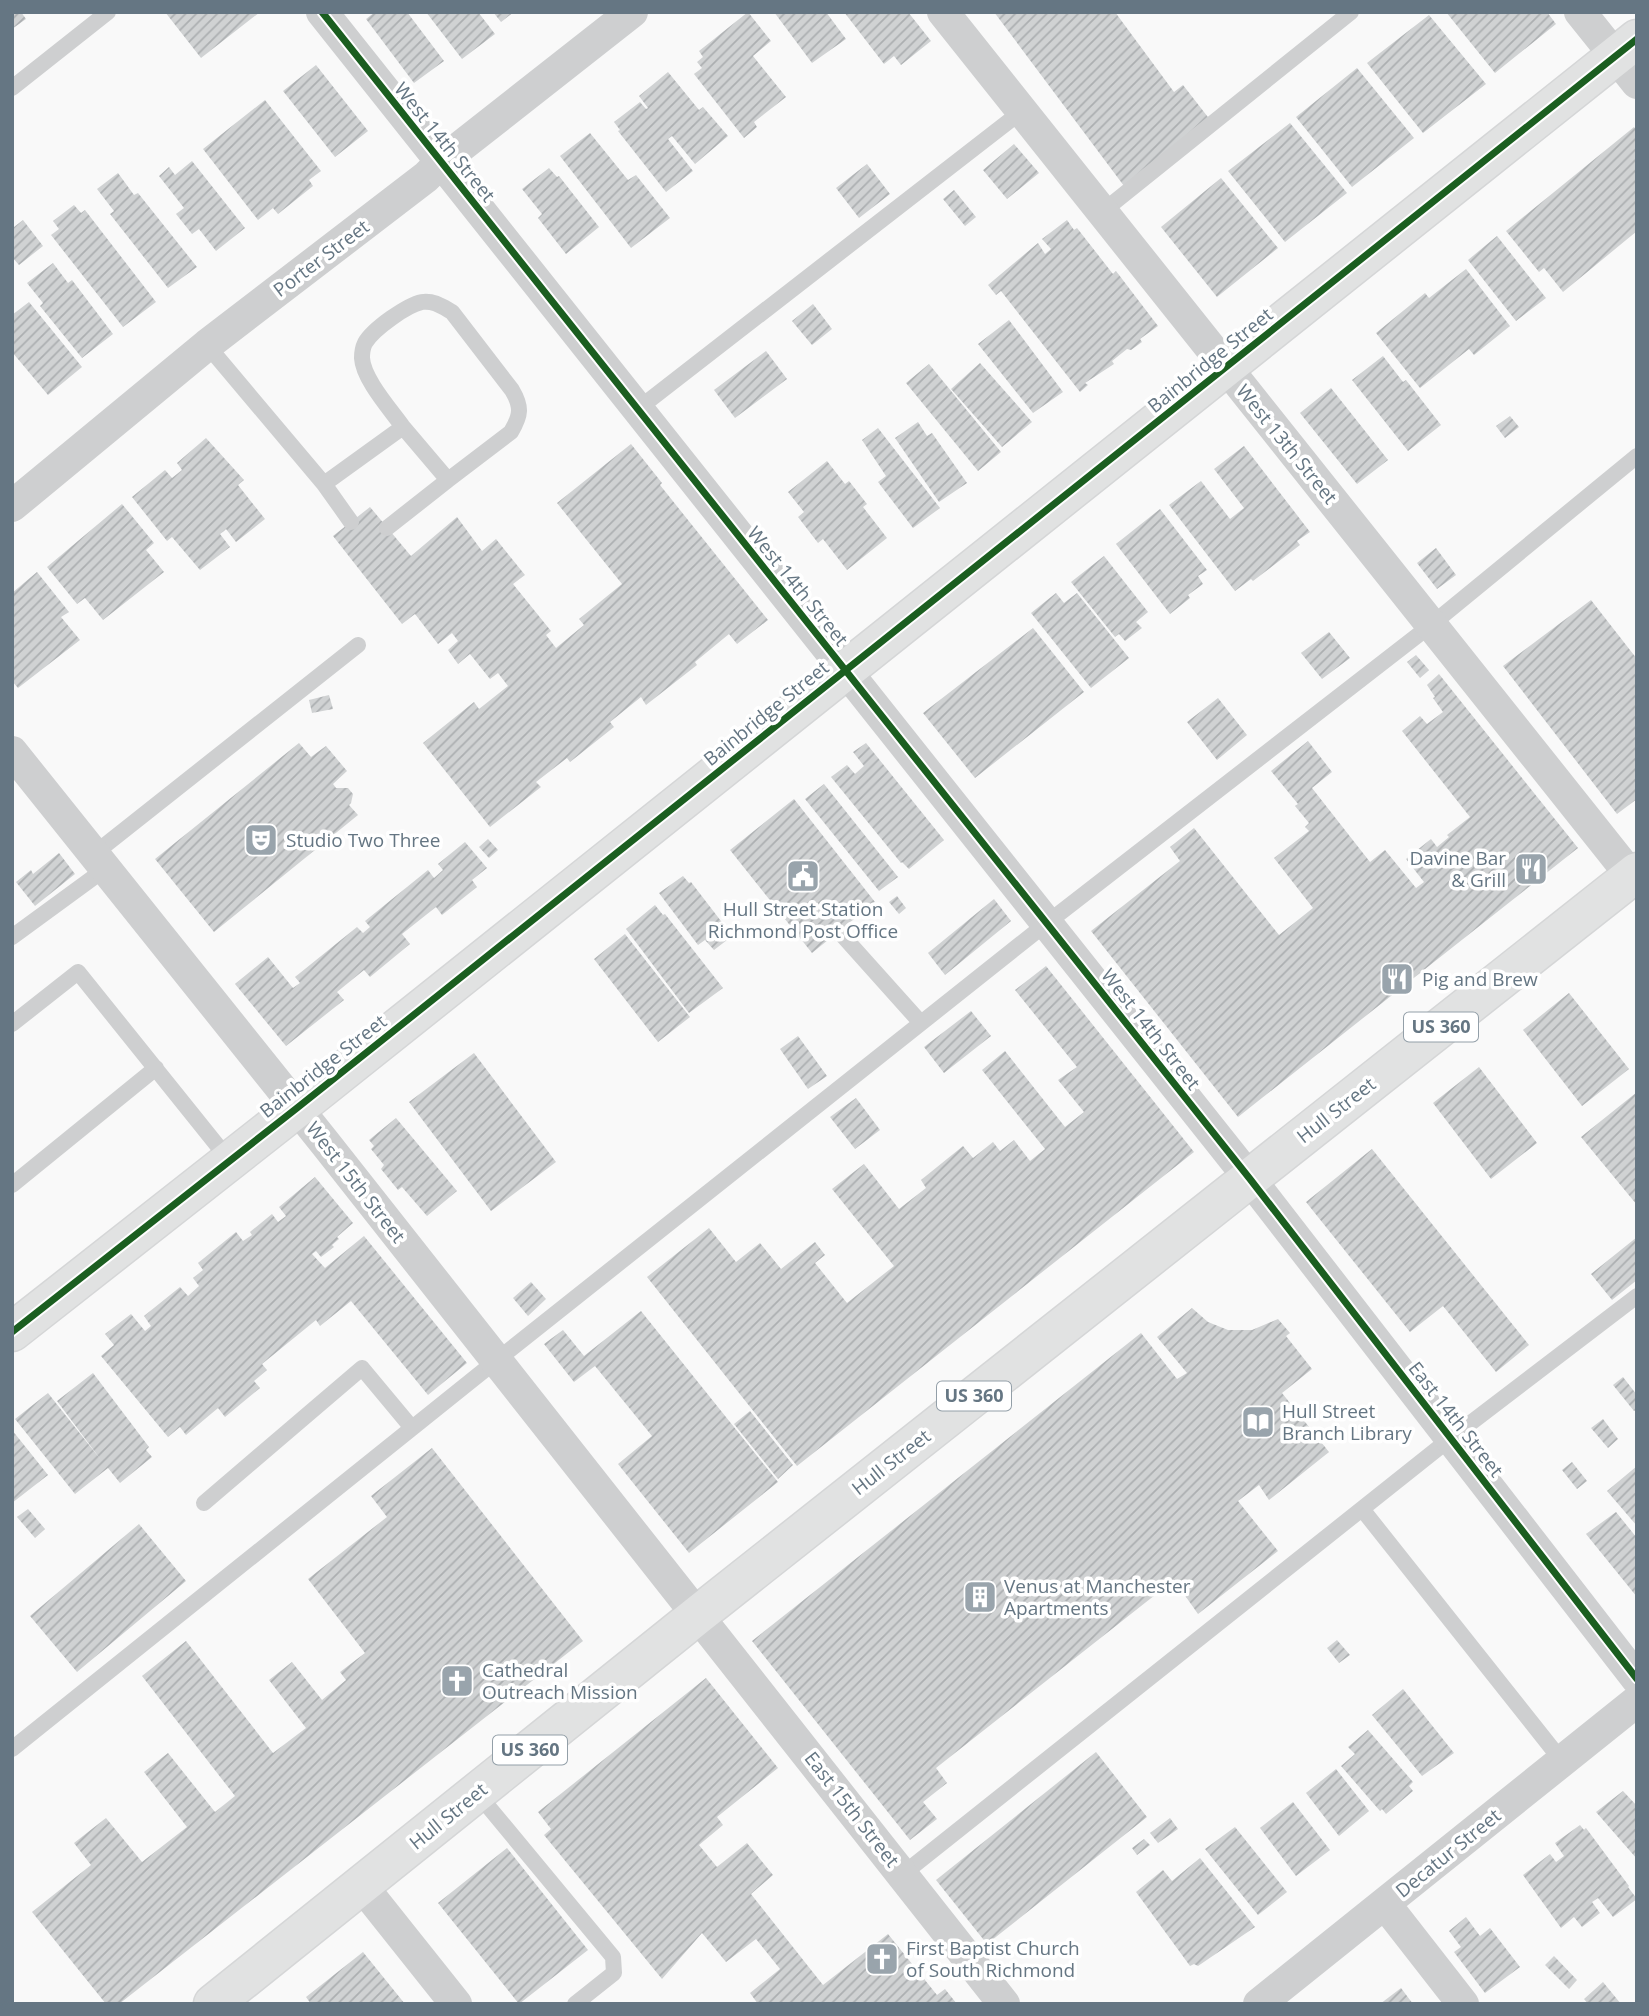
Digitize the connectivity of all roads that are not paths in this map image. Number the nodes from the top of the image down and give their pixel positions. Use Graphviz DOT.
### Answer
graph roads {
  1 [pos="108,12"];
  2 [pos="322,12"];
  3 [pos="943,12"];
  4 [pos="1350,12"];
  5 [pos="1580,12"];
  6 [pos="628,14"];
  7 [pos="1630,59"];
  8 [pos="12,88"];
  9 [pos="1022,111"];
  10 [pos="441,162"];
  11 [pos="1102,212"];
  12 [pos="206,345"];
  13 [pos="1226,368"];
  14 [pos="638,409"];
  15 [pos="403,427"];
  16 [pos="1637,456"];
  17 [pos="448,481"];
  18 [pos="324,484"];
  19 [pos="12,506"];
  20 [pos="351,522"];
  21 [pos="387,527"];
  22 [pos="1431,625"];
  23 [pos="358,645"];
  24 [pos="846,670"];
  25 [pos="12,752"];
  26 [pos="100,861"];
  27 [pos="1635,877"];
  28 [pos="1047,923"];
  29 [pos="843,936"];
  30 [pos="12,937"];
  31 [pos="920,1023"];
  32 [pos="12,1024"];
  33 [pos="156,1068"];
  34 [pos="297,1108"];
  35 [pos="229,1160"];
  36 [pos="1250,1179"];
  37 [pos="12,1185"];
  38 [pos="1637,1296"];
  39 [pos="12,1332"];
  40 [pos="497,1360"];
  41 [pos="412,1427"];
  42 [pos="1451,1438"];
  43 [pos="204,1503"];
  44 [pos="1362,1509"];
  45 [pos="698,1614"];
  46 [pos="1637,1679"];
  47 [pos="1637,1701"];
  48 [pos="12,1749"];
  49 [pos="1562,1761"];
  50 [pos="477,1793"];
  51 [pos="903,1874"];
  52 [pos="362,1886"];
  53 [pos="1385,1904"];
  54 [pos="213,2004"];
  55 [pos="456,2004"];
  56 [pos="575,2004"];
  57 [pos="1004,2004"];
  58 [pos="1259,2004"];
  59 [pos="1462,2004"];
  1 -- 8 [label="lane"];
  2 -- 10 [label="street, West 14th Street"];
  3 -- 9 [label="street, West 13th Street"];
  4 -- 11 [label="lane"];
  5 -- 7 [label="street"];
  6 -- 10 [label="street, Porter Street"];
  7 -- 13 [label="street, Bainbridge Street"];
  9 -- 11 [label="street, West 13th Street"];
  9 -- 14 [label="lane"];
  10 -- 12 [label="street, Porter Street"];
  10 -- 14 [label="street, West 14th Street"];
  11 -- 13 [label="street, West 13th Street"];
  12 -- 18 [label="lane"];
  12 -- 19 [label="street, Porter Street"];
  13 -- 22 [label="street, West 13th Street"];
  13 -- 24 [label="street, Bainbridge Street"];
  14 -- 24 [label="street, West 14th Street"];
  15 -- 17 [label="lane"];
  15 -- 17 [label="lane"];
  15 -- 18 [label="lane"];
  16 -- 22 [label="lane"];
  17 -- 21 [label="lane"];
  18 -- 20 [label="lane"];
  22 -- 27 [label="street, West 13th Street"];
  22 -- 28 [label="lane"];
  23 -- 26 [label="lane"];
  24 -- 28 [label="street, West 14th Street"];
  24 -- 34 [label="street, Bainbridge Street"];
  25 -- 26 [label="street, West 15th Street"];
  26 -- 30 [label="lane"];
  26 -- 34 [label="street, West 15th Street"];
  27 -- 36 [label="street, Hull Street / US 360"];
  28 -- 31 [label="lane"];
  28 -- 36 [label="street, West 14th Street"];
  29 -- 31 [label="lane"];
  31 -- 40 [label="lane"];
  32 -- 33 [label="lane"];
  33 -- 35 [label="lane"];
  33 -- 37 [label="lane"];
  34 -- 35 [label="street, Bainbridge Street"];
  34 -- 40 [label="street, West 15th Street"];
  35 -- 39 [label="street, Bainbridge Street"];
  36 -- 42 [label="street, East 14th Street"];
  36 -- 45 [label="street, Hull Street / US 360"];
  38 -- 42 [label="lane"];
  40 -- 41 [label="lane"];
  40 -- 45 [label="street, West 15th Street"];
  41 -- 43 [label="lane"];
  41 -- 48 [label="lane"];
  42 -- 44 [label="lane"];
  42 -- 46 [label="street, East 14th Street"];
  44 -- 49 [label="lane"];
  44 -- 51 [label="lane"];
  45 -- 50 [label="street, Hull Street / US 360"];
  45 -- 51 [label="street, East 15th Street"];
  47 -- 49 [label="street, Decatur Street"];
  49 -- 53 [label="street, Decatur Street"];
  50 -- 52 [label="street, Hull Street / US 360"];
  50 -- 56 [label="lane"];
  51 -- 57 [label="street, East 15th Street"];
  52 -- 54 [label="street, Hull Street / US 360"];
  52 -- 55 [label="street"];
  53 -- 58 [label="street, Decatur Street"];
  53 -- 59 [label="street"];
}
